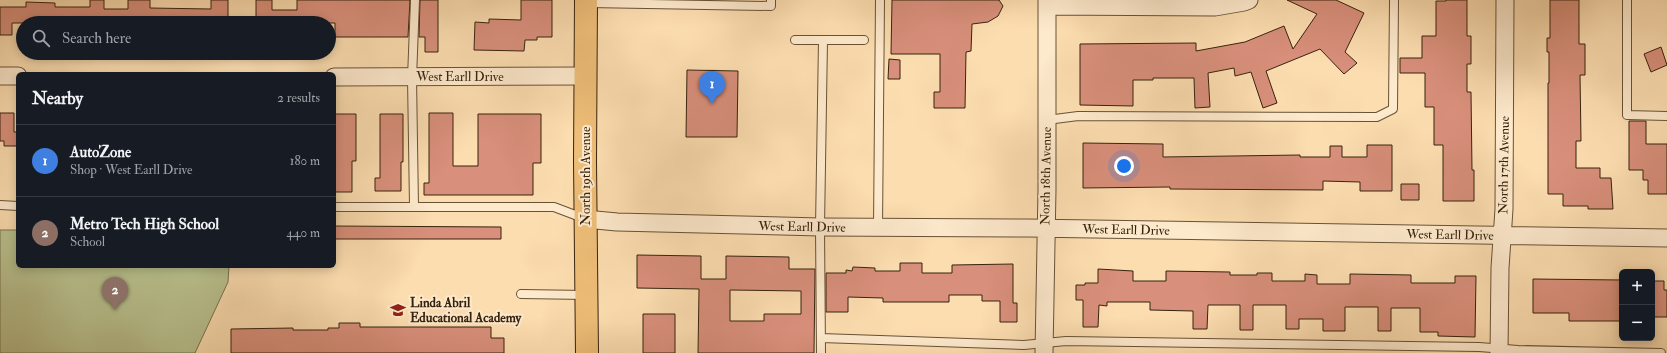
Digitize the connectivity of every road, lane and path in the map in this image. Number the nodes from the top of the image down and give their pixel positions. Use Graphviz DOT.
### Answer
graph roads {
  1 [pos="415,0"];
  2 [pos="771,0"];
  3 [pos="880,0"];
  4 [pos="1249,0"];
  5 [pos="1394,0"];
  6 [pos="1505,0"];
  7 [pos="1628,0"];
  8 [pos="586,2"];
  9 [pos="626,2"];
  10 [pos="670,3"];
  11 [pos="1047,3"];
  12 [pos="1169,4"];
  13 [pos="795,40"];
  14 [pos="824,40"];
  15 [pos="864,40"];
  16 [pos="0,76"];
  17 [pos="16,76"];
  18 [pos="586,76"];
  19 [pos="336,78"];
  20 [pos="412,78"];
  21 [pos="1667,116"];
  22 [pos="1047,120"];
  23 [pos="0,206"];
  24 [pos="16,206"];
  25 [pos="336,206"];
  26 [pos="414,207"];
  27 [pos="585,219"];
  28 [pos="820,227"];
  29 [pos="878,228"];
  30 [pos="1045,229"];
  31 [pos="1502,236"];
  32 [pos="1667,238"];
  33 [pos="521,294"];
  34 [pos="586,294"];
  35 [pos="821,338"];
  36 [pos="1044,348"];
  37 [pos="1384,350"];
  38 [pos="1499,351"];
  39 [pos="587,353"];
  40 [pos="821,353"];
  41 [pos="1619,353"];
  42 [pos="1661,353"];
  1 -- 20 [label="lane"];
  2 -- 10 [label="lane"];
  3 -- 29 [label="lane"];
  4 -- 12 [label="street"];
  5 -- 22 [label="lane"];
  6 -- 31 [label="street, North 17th Avenue"];
  7 -- 21 [label="lane"];
  8 -- 9 [label="lane"];
  8 -- 18 [label="main road, North 19th Avenue"];
  9 -- 10 [label="lane"];
  11 -- 12 [label="street"];
  11 -- 22 [label="street, North 18th Avenue"];
  13 -- 14 [label="lane"];
  14 -- 15 [label="lane"];
  14 -- 28 [label="lane"];
  16 -- 17 [label="street"];
  18 -- 20 [label="street, West Earll Drive"];
  18 -- 27 [label="main road, North 19th Avenue"];
  19 -- 20 [label="street, West Earll Drive"];
  20 -- 26 [label="lane"];
  22 -- 30 [label="street, North 18th Avenue"];
  23 -- 24 [label="lane"];
  25 -- 26 [label="lane"];
  26 -- 27 [label="lane"];
  27 -- 28 [label="street, West Earll Drive"];
  27 -- 34 [label="main road, North 19th Avenue"];
  28 -- 29 [label="street, West Earll Drive"];
  28 -- 35 [label="lane"];
  29 -- 30 [label="street, West Earll Drive"];
  30 -- 31 [label="street, West Earll Drive"];
  30 -- 36 [label="street, North 18th Avenue"];
  31 -- 32 [label="street, West Earll Drive"];
  31 -- 38 [label="street, North 17th Avenue"];
  33 -- 34 [label="lane"];
  34 -- 39 [label="main road, North 19th Avenue"];
  35 -- 36 [label="lane"];
  35 -- 40 [label="lane"];
  36 -- 37 [label="lane"];
  37 -- 38 [label="lane"];
  38 -- 41 [label="lane"];
  41 -- 42 [label="lane"];
}
